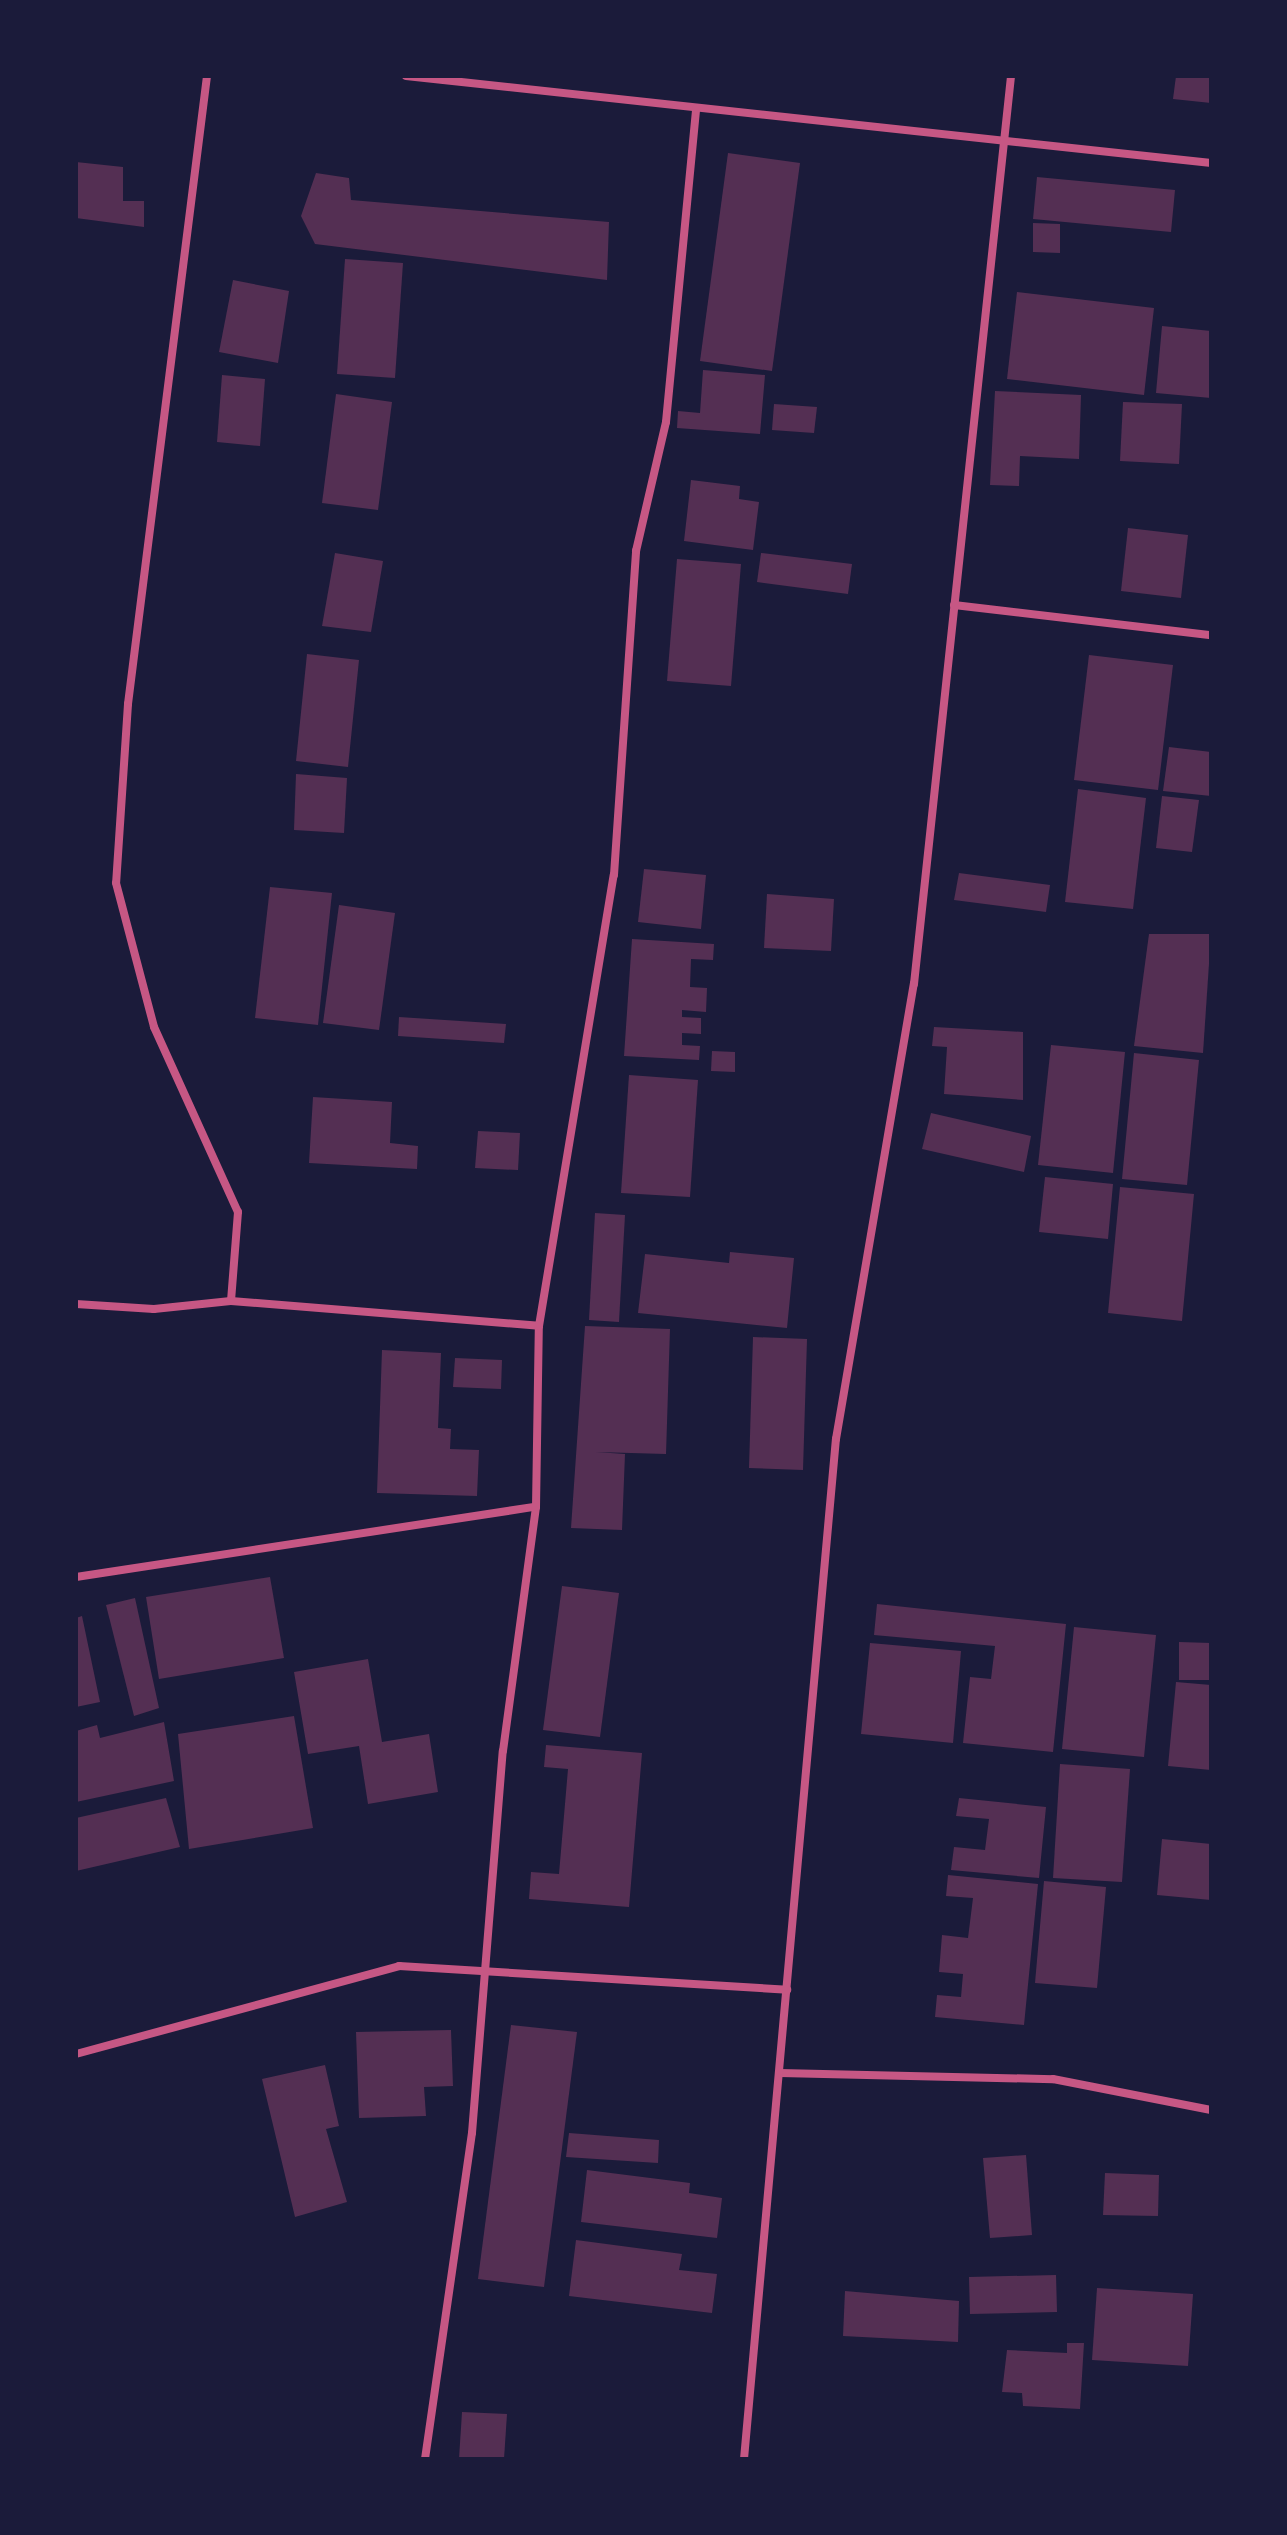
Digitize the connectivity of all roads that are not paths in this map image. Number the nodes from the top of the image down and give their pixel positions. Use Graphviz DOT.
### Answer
graph roads {
  1 [pos="207,76"];
  2 [pos="406,76"];
  3 [pos="1011,76"];
  4 [pos="696,108"];
  5 [pos="1004,141"];
  6 [pos="1211,163"];
  7 [pos="954,605"];
  8 [pos="1211,635"];
  9 [pos="231,1301"];
  10 [pos="76,1304"];
  11 [pos="539,1326"];
  12 [pos="536,1507"];
  13 [pos="76,1577"];
  14 [pos="486,1966"];
  15 [pos="787,1990"];
  16 [pos="76,2054"];
  17 [pos="780,2073"];
  18 [pos="1211,2110"];
  19 [pos="425,2459"];
  20 [pos="744,2459"];
  1 -- 9 [label="street"];
  2 -- 4 [label="street"];
  3 -- 5 [label="street"];
  4 -- 5 [label="street"];
  4 -- 11 [label="street"];
  5 -- 6 [label="street"];
  5 -- 7 [label="street"];
  7 -- 8 [label="street"];
  7 -- 15 [label="street"];
  9 -- 10 [label="street"];
  9 -- 11 [label="street"];
  11 -- 12 [label="street"];
  12 -- 13 [label="street"];
  12 -- 14 [label="street"];
  14 -- 15 [label="street"];
  14 -- 16 [label="street"];
  14 -- 19 [label="street"];
  15 -- 17 [label="street"];
  17 -- 18 [label="street"];
  17 -- 20 [label="street"];
}
